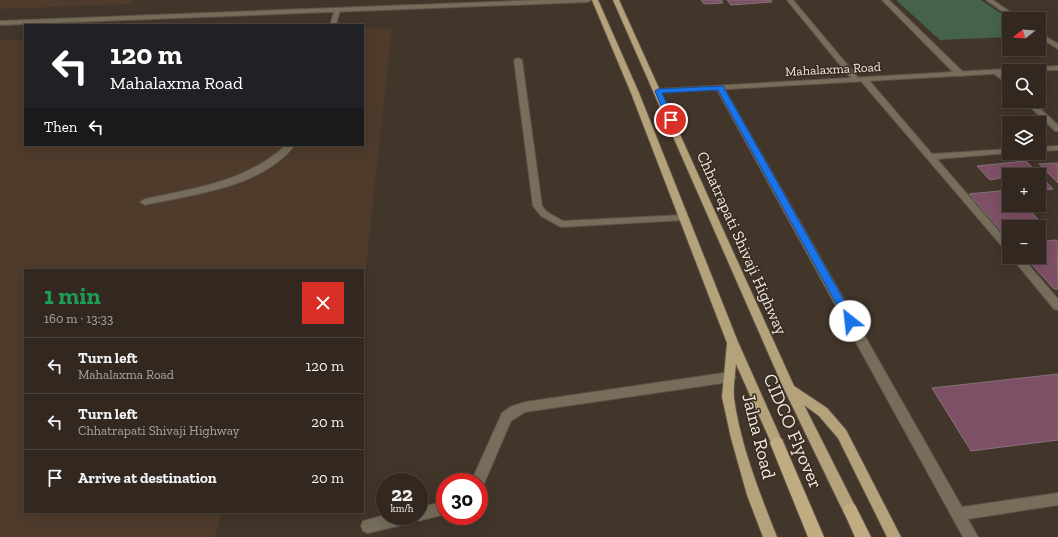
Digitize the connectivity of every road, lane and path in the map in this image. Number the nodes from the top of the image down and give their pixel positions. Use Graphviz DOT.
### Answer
graph roads {
  1 [pos="588,0"];
  2 [pos="595,0"];
  3 [pos="616,0"];
  4 [pos="790,0"];
  5 [pos="885,0"];
  6 [pos="989,0"];
  7 [pos="337,10"];
  8 [pos="1007,12"];
  9 [pos="0,23"];
  10 [pos="333,24"];
  11 [pos="1046,39"];
  12 [pos="1058,47"];
  13 [pos="518,60"];
  14 [pos="1058,68"];
  15 [pos="1046,69"];
  16 [pos="997,72"];
  17 [pos="1002,72"];
  18 [pos="960,74"];
  19 [pos="1002,77"];
  20 [pos="860,80"];
  21 [pos="720,88"];
  22 [pos="658,91"];
  23 [pos="1036,108"];
  24 [pos="1058,129"];
  25 [pos="290,146"];
  26 [pos="1058,148"];
  27 [pos="1046,149"];
  28 [pos="1002,152"];
  29 [pos="930,157"];
  30 [pos="145,202"];
  31 [pos="682,218"];
  32 [pos="1002,241"];
  33 [pos="1022,264"];
  34 [pos="1058,306"];
  35 [pos="732,342"];
  36 [pos="730,377"];
  37 [pos="790,389"];
  38 [pos="777,443"];
  39 [pos="482,473"];
  40 [pos="1058,499"];
  41 [pos="850,510"];
  42 [pos="958,514"];
  43 [pos="376,524"];
  44 [pos="368,526"];
  45 [pos="770,537"];
  46 [pos="816,537"];
  47 [pos="863,537"];
  48 [pos="894,537"];
  49 [pos="971,537"];
  1 -- 7 [label="street"];
  2 -- 31 [label="main road"];
  3 -- 22 [label="main road, Chhatrapati Shivaji Highway"];
  4 -- 20 [label="street"];
  5 -- 18 [label="street"];
  6 -- 8 [label="street"];
  7 -- 9 [label="street"];
  7 -- 10 [label="street"];
  11 -- 12 [label="street"];
  13 -- 31 [label="street"];
  14 -- 15 [label="street, Mahalaxma Road"];
  16 -- 17 [label="street, Mahalaxma Road"];
  16 -- 18 [label="street, Mahalaxma Road"];
  16 -- 19 [label="street"];
  18 -- 20 [label="street, Mahalaxma Road"];
  20 -- 21 [label="street, Mahalaxma Road"];
  20 -- 29 [label="street"];
  21 -- 22 [label="street, Mahalaxma Road"];
  21 -- 42 [label="street"];
  22 -- 37 [label="main road, Chhatrapati Shivaji Highway"];
  23 -- 24 [label="street"];
  25 -- 30 [label="street"];
  26 -- 27 [label="street"];
  28 -- 29 [label="street"];
  29 -- 32 [label="street"];
  31 -- 35 [label="main road"];
  33 -- 34 [label="street"];
  35 -- 36 [label="main road, Jalna Road"];
  35 -- 38 [label="main road, CIDCO Flyover"];
  36 -- 39 [label="street"];
  36 -- 45 [label="main road, Jalna Road"];
  37 -- 41 [label="main road, CIDCO Flyover"];
  37 -- 48 [label="main road"];
  38 -- 46 [label="highway, CIDCO Flyover"];
  40 -- 42 [label="street"];
  41 -- 47 [label="highway, CIDCO Flyover"];
  42 -- 49 [label="street"];
  43 -- 44 [label="street"];
}
